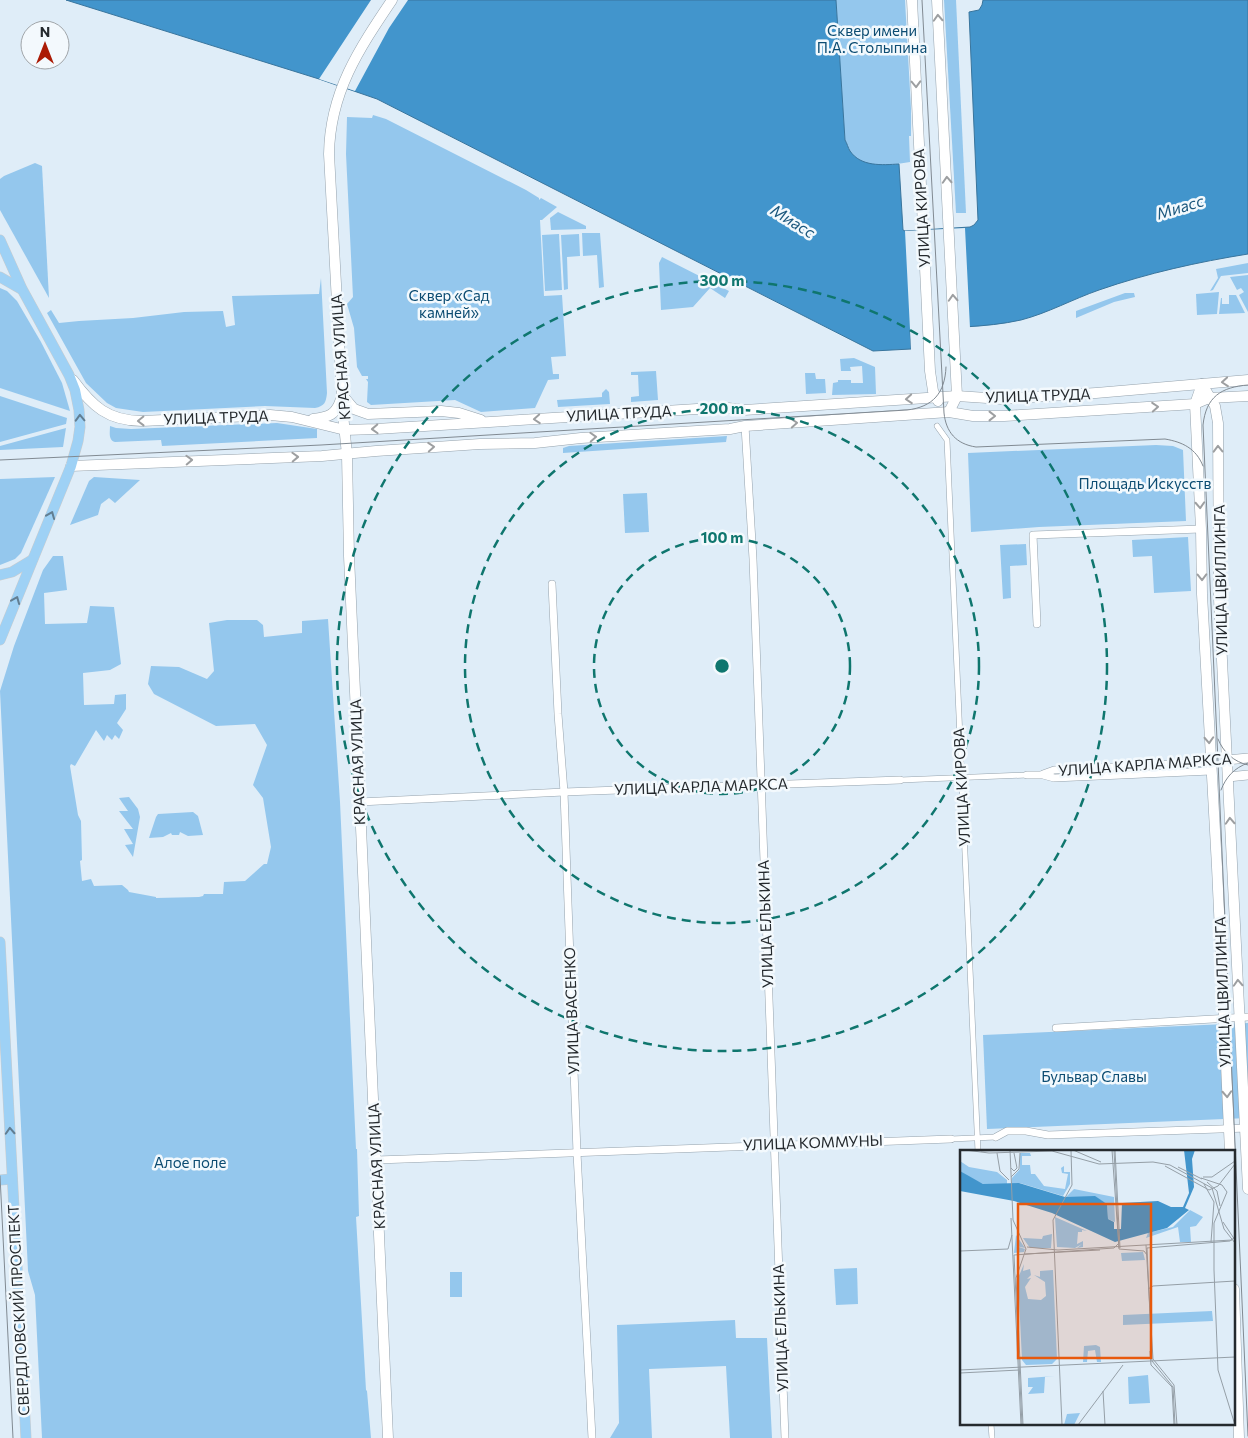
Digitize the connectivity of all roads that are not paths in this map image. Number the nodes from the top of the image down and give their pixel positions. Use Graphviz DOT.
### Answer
graph roads {
  1 [pos="392,0"];
  2 [pos="912,0"];
  3 [pos="937,0"];
  4 [pos="0,240"];
  5 [pos="0,277"];
  6 [pos="22,289"];
  7 [pos="69,375"];
  8 [pos="1248,380"];
  9 [pos="1202,384"];
  10 [pos="343,396"];
  11 [pos="957,396"];
  12 [pos="1248,396"];
  13 [pos="936,397"];
  14 [pos="1210,398"];
  15 [pos="1194,404"];
  16 [pos="744,410"];
  17 [pos="946,412"];
  18 [pos="292,417"];
  19 [pos="489,422"];
  20 [pos="745,426"];
  21 [pos="936,426"];
  22 [pos="346,430"];
  23 [pos="347,455"];
  24 [pos="71,466"];
  25 [pos="1201,528"];
  26 [pos="32,560"];
  27 [pos="0,575"];
  28 [pos="552,584"];
  29 [pos="1037,624"];
  30 [pos="0,640"];
  31 [pos="1248,758"];
  32 [pos="1227,760"];
  33 [pos="1211,766"];
  34 [pos="1027,775"];
  35 [pos="1248,775"];
  36 [pos="961,777"];
  37 [pos="1228,777"];
  38 [pos="900,780"];
  39 [pos="761,785"];
  40 [pos="564,792"];
  41 [pos="359,802"];
  42 [pos="0,942"];
  43 [pos="1244,1017"];
  44 [pos="1223,1018"];
  45 [pos="1056,1028"];
  46 [pos="1247,1128"];
  47 [pos="1229,1129"];
  48 [pos="978,1138"];
  49 [pos="996,1138"];
  50 [pos="951,1139"];
  51 [pos="774,1144"];
  52 [pos="978,1150"];
  53 [pos="1230,1150"];
  54 [pos="576,1154"];
  55 [pos="377,1160"];
  56 [pos="12,1179"];
  57 [pos="0,1180"];
  58 [pos="1248,1189"];
  59 [pos="1236,1349"];
  60 [pos="26,1438"];
  61 [pos="388,1438"];
  62 [pos="592,1438"];
  63 [pos="785,1438"];
  64 [pos="1239,1438"];
  1 -- 10 [label="main road, КРАСНАЯ УЛИЦА"];
  2 -- 13 [label="main road, УЛИЦА КИРОВА, one-way"];
  11 -- 3 [label="main road, УЛИЦА КИРОВА, one-way"];
  4 -- 6 [label="main road"];
  5 -- 6 [label="main road"];
  6 -- 7 [label="main road"];
  18 -- 7 [label="main road, УЛИЦА ТРУДА, one-way"];
  24 -- 7 [label="main road, one-way"];
  8 -- 9 [label="main road, УЛИЦА ТРУДА, one-way"];
  9 -- 11 [label="main road, УЛИЦА ТРУДА"];
  9 -- 14 [label="main road, УЛИЦА ЦВИЛЛИНГА"];
  9 -- 15 [label="main road, УЛИЦА ЦВИЛЛИНГА"];
  10 -- 18 [label="main road"];
  10 -- 19 [label="main road"];
  10 -- 22 [label="main road, КРАСНАЯ УЛИЦА"];
  11 -- 13 [label="main road, УЛИЦА ТРУДА"];
  11 -- 17 [label="main road, УЛИЦА КИРОВА"];
  12 -- 14 [label="main road, УЛИЦА ТРУДА"];
  13 -- 16 [label="main road, УЛИЦА ТРУДА, one-way"];
  13 -- 17 [label="main road, УЛИЦА КИРОВА"];
  14 -- 15 [label="main road, УЛИЦА ТРУДА"];
  32 -- 14 [label="main road, УЛИЦА ЦВИЛЛИНГА, one-way"];
  17 -- 15 [label="main road, УЛИЦА ТРУДА, one-way"];
  15 -- 25 [label="main road, УЛИЦА ЦВИЛЛИНГА, one-way"];
  16 -- 19 [label="main road, УЛИЦА ТРУДА, one-way"];
  16 -- 20 [label="main road, УЛИЦА ЕЛЬКИНА"];
  20 -- 17 [label="main road, УЛИЦА ТРУДА, one-way"];
  18 -- 22 [label="main road, УЛИЦА ТРУДА"];
  19 -- 22 [label="main road, УЛИЦА ТРУДА, one-way"];
  23 -- 20 [label="main road, УЛИЦА ТРУДА, one-way"];
  20 -- 39 [label="street, УЛИЦА ЕЛЬКИНА"];
  21 -- 36 [label="street, УЛИЦА КИРОВА"];
  22 -- 23 [label="main road, КРАСНАЯ УЛИЦА"];
  24 -- 23 [label="main road, УЛИЦА ТРУДА, one-way"];
  23 -- 41 [label="main road, КРАСНАЯ УЛИЦА"];
  26 -- 24 [label="main road, one-way"];
  25 -- 29 [label="street"];
  25 -- 33 [label="main road, УЛИЦА ЦВИЛЛИНГА, one-way"];
  26 -- 27 [label="main road"];
  30 -- 26 [label="main road, one-way"];
  28 -- 40 [label="street, УЛИЦА ВАСЕНКО"];
  31 -- 32 [label="street, УЛИЦА КАРЛА МАРКСА"];
  32 -- 33 [label="main road, УЛИЦА КАРЛА МАРКСА"];
  32 -- 37 [label="main road, УЛИЦА ЦВИЛЛИНГА"];
  33 -- 34 [label="street, УЛИЦА КАРЛА МАРКСА"];
  33 -- 37 [label="main road, УЛИЦА КАРЛА МАРКСА"];
  33 -- 44 [label="main road, УЛИЦА ЦВИЛЛИНГА"];
  34 -- 36 [label="street, УЛИЦА КАРЛА МАРКСА"];
  35 -- 37 [label="street, УЛИЦА КАРЛА МАРКСА"];
  36 -- 38 [label="street, УЛИЦА КАРЛА МАРКСА"];
  36 -- 48 [label="street, УЛИЦА КИРОВА"];
  43 -- 37 [label="main road, УЛИЦА ЦВИЛЛИНГА, one-way"];
  38 -- 39 [label="street, УЛИЦА КАРЛА МАРКСА"];
  39 -- 40 [label="street, УЛИЦА КАРЛА МАРКСА"];
  39 -- 51 [label="street, УЛИЦА ЕЛЬКИНА"];
  40 -- 41 [label="street, УЛИЦА КАРЛА МАРКСА"];
  40 -- 54 [label="street, УЛИЦА ВАСЕНКО"];
  41 -- 55 [label="main road, КРАСНАЯ УЛИЦА"];
  56 -- 42 [label="main road, СВЕРДЛОВСКИЙ ПРОСПЕКТ, one-way"];
  43 -- 44 [label="street"];
  43 -- 46 [label="main road, УЛИЦА ЦВИЛЛИНГА"];
  44 -- 45 [label="street"];
  44 -- 47 [label="main road, УЛИЦА ЦВИЛЛИНГА, one-way"];
  46 -- 47 [label="street, УЛИЦА КОММУНЫ"];
  46 -- 58 [label="main road, УЛИЦА ЦВИЛЛИНГА"];
  47 -- 49 [label="street, УЛИЦА КОММУНЫ"];
  47 -- 53 [label="main road, УЛИЦА ЦВИЛЛИНГА"];
  48 -- 49 [label="street, УЛИЦА КОММУНЫ"];
  48 -- 50 [label="street, УЛИЦА КОММУНЫ"];
  48 -- 52 [label="street, УЛИЦА КИРОВА"];
  50 -- 51 [label="street, УЛИЦА КОММУНЫ"];
  51 -- 54 [label="street, УЛИЦА КОММУНЫ"];
  51 -- 63 [label="street, УЛИЦА ЕЛЬКИНА"];
  54 -- 55 [label="street, УЛИЦА КОММУНЫ"];
  54 -- 62 [label="street, УЛИЦА ВАСЕНКО"];
  55 -- 61 [label="main road, КРАСНАЯ УЛИЦА"];
  56 -- 57 [label="main road"];
  56 -- 60 [label="main road, СВЕРДЛОВСКИЙ ПРОСПЕКТ"];
  59 -- 64 [label="main road"];
}
